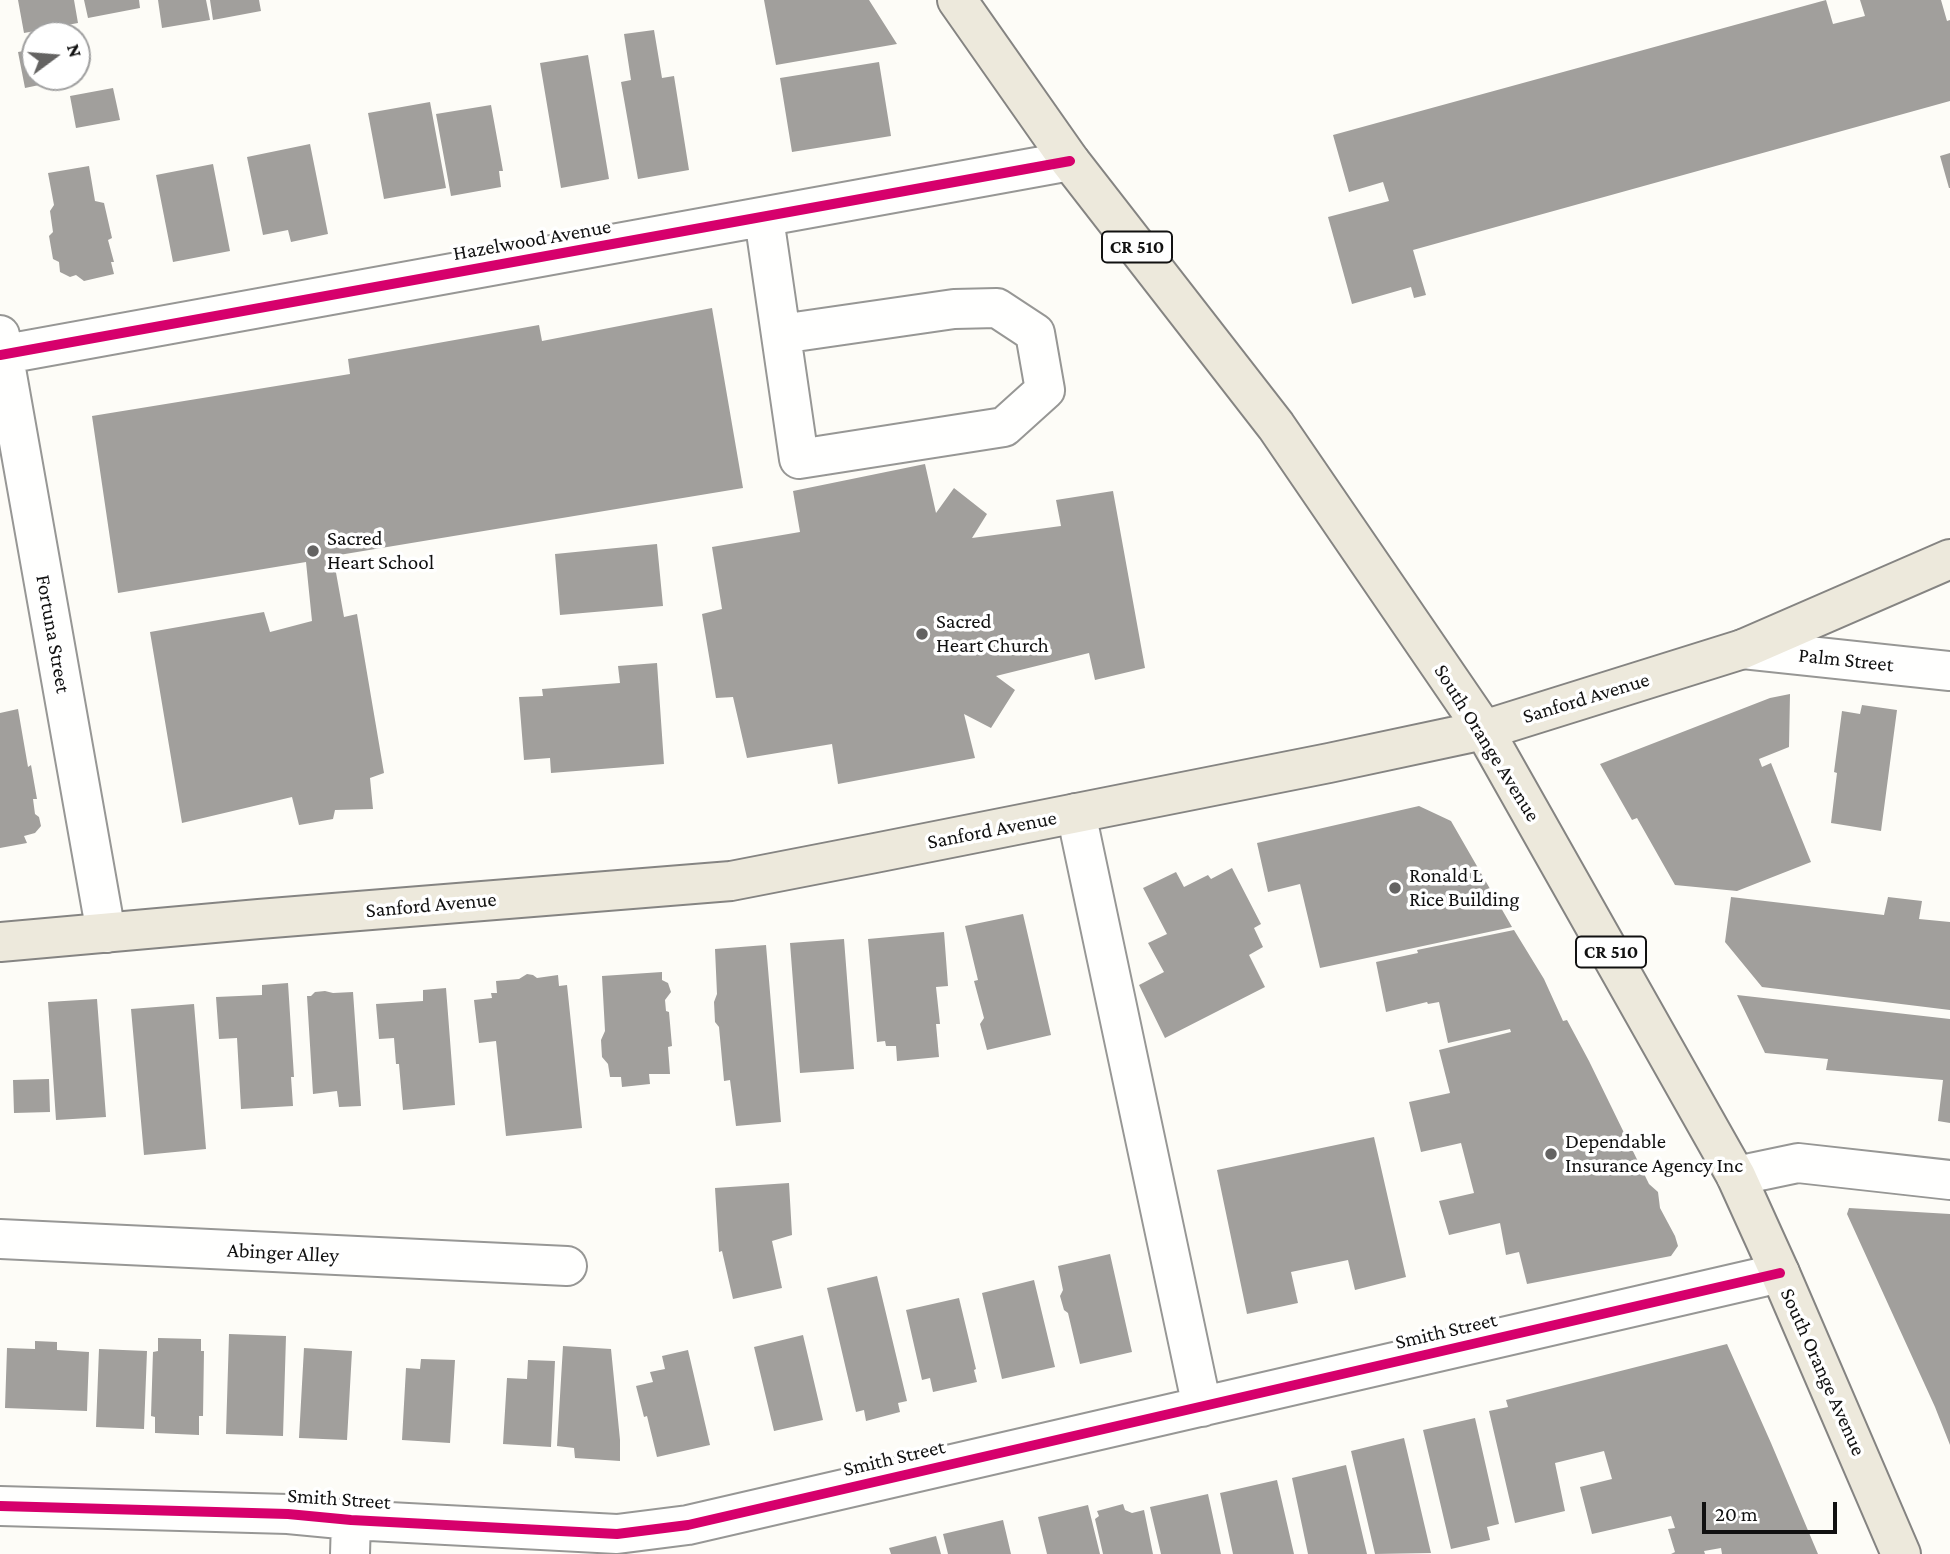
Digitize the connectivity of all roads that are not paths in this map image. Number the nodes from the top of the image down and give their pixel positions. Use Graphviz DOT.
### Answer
graph roads {
  1 [pos="957,0"];
  2 [pos="1070,161"];
  3 [pos="764,218"];
  4 [pos="781,334"];
  5 [pos="1,348"];
  6 [pos="1950,559"];
  7 [pos="1743,649"];
  8 [pos="1950,671"];
  9 [pos="1484,730"];
  10 [pos="1076,813"];
  11 [pos="106,933"];
  12 [pos="0,942"];
  13 [pos="1736,1176"];
  14 [pos="1950,1180"];
  15 [pos="0,1239"];
  16 [pos="567,1266"];
  17 [pos="1780,1273"];
  18 [pos="1202,1407"];
  19 [pos="0,1506"];
  20 [pos="350,1537"];
  21 [pos="1901,1554"];
  1 -- 2 [label="main road, South Orange Avenue / CR 510"];
  2 -- 3 [label="street, Hazelwood Avenue"];
  2 -- 9 [label="main road, South Orange Avenue / CR 510"];
  3 -- 4 [label="street"];
  3 -- 5 [label="street, Hazelwood Avenue"];
  4 -- 4 [label="street"];
  5 -- 11 [label="street, Fortuna Street"];
  6 -- 7 [label="main road, Sanford Avenue"];
  7 -- 8 [label="street, Palm Street"];
  7 -- 9 [label="main road, Sanford Avenue"];
  9 -- 10 [label="main road, Sanford Avenue"];
  9 -- 13 [label="main road, South Orange Avenue / CR 510"];
  10 -- 11 [label="main road, Sanford Avenue"];
  10 -- 18 [label="street"];
  11 -- 12 [label="main road, Sanford Avenue"];
  13 -- 14 [label="street"];
  13 -- 17 [label="main road, South Orange Avenue / CR 510"];
  15 -- 16 [label="street, Abinger Alley"];
  17 -- 18 [label="street, Smith Street"];
  17 -- 21 [label="main road, South Orange Avenue / CR 510"];
  18 -- 20 [label="street, Smith Street"];
  19 -- 20 [label="street, Smith Street"];
}
